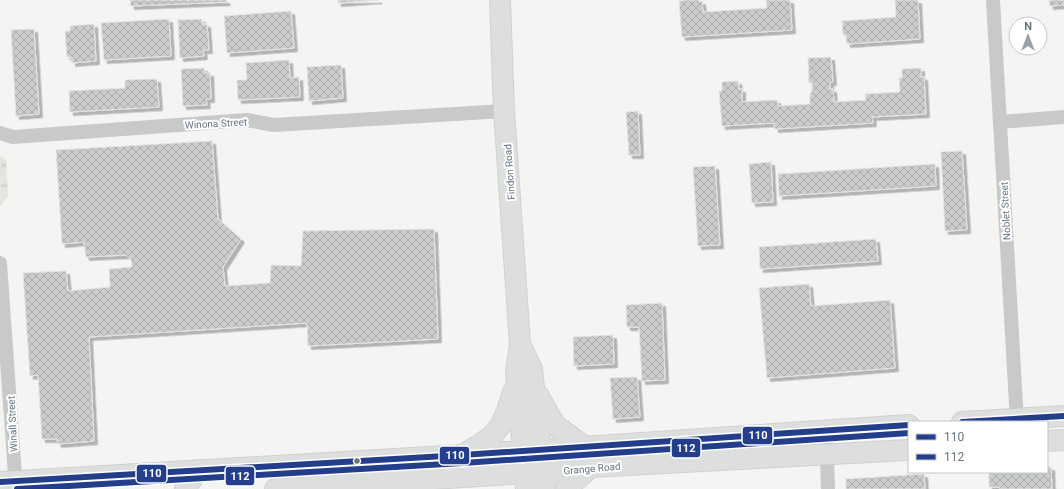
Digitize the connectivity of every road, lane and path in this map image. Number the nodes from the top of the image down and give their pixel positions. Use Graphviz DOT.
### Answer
graph roads {
  1 [pos="500,0"];
  2 [pos="993,0"];
  3 [pos="504,110"];
  4 [pos="1064,117"];
  5 [pos="1000,122"];
  6 [pos="0,133"];
  7 [pos="0,263"];
  8 [pos="525,384"];
  9 [pos="5,394"];
  10 [pos="1064,416"];
  11 [pos="1017,420"];
  12 [pos="990,421"];
  13 [pos="908,425"];
  14 [pos="826,430"];
  15 [pos="1064,440"];
  16 [pos="1048,441"];
  17 [pos="584,446"];
  18 [pos="531,450"];
  19 [pos="908,450"];
  20 [pos="462,454"];
  21 [pos="826,455"];
  22 [pos="591,467"];
  23 [pos="198,470"];
  24 [pos="484,476"];
  25 [pos="535,481"];
  26 [pos="10,484"];
  27 [pos="185,489"];
  28 [pos="205,489"];
  29 [pos="275,489"];
  30 [pos="505,489"];
  31 [pos="566,489"];
  32 [pos="828,489"];
  1 -- 3 [label="main road, Findon Road"];
  2 -- 5 [label="street, Noblet Street"];
  3 -- 6 [label="street, Winona Street"];
  3 -- 8 [label="main road, Findon Road"];
  4 -- 5 [label="street"];
  5 -- 11 [label="street, Noblet Street"];
  7 -- 9 [label="street, Winall Street"];
  8 -- 17 [label="main road"];
  8 -- 18 [label="main road, Findon Road"];
  8 -- 20 [label="main road"];
  9 -- 26 [label="street, Winall Street"];
  10 -- 11 [label="main road"];
  11 -- 12 [label="main road"];
  13 -- 14 [label="main road"];
  14 -- 17 [label="main road"];
  14 -- 21 [label="street"];
  15 -- 16 [label="main road"];
  17 -- 18 [label="main road"];
  18 -- 20 [label="main road"];
  18 -- 25 [label="main road, Findon Road"];
  19 -- 21 [label="main road, Grange Road"];
  20 -- 23 [label="main road"];
  21 -- 22 [label="main road, Grange Road"];
  21 -- 32 [label="street"];
  22 -- 25 [label="main road, Grange Road"];
  22 -- 31 [label="main road"];
  23 -- 26 [label="main road"];
  23 -- 27 [label="main road"];
  23 -- 28 [label="main road"];
  24 -- 25 [label="main road, Grange Road"];
  24 -- 29 [label="main road, Grange Road"];
  24 -- 30 [label="main road"];
}
